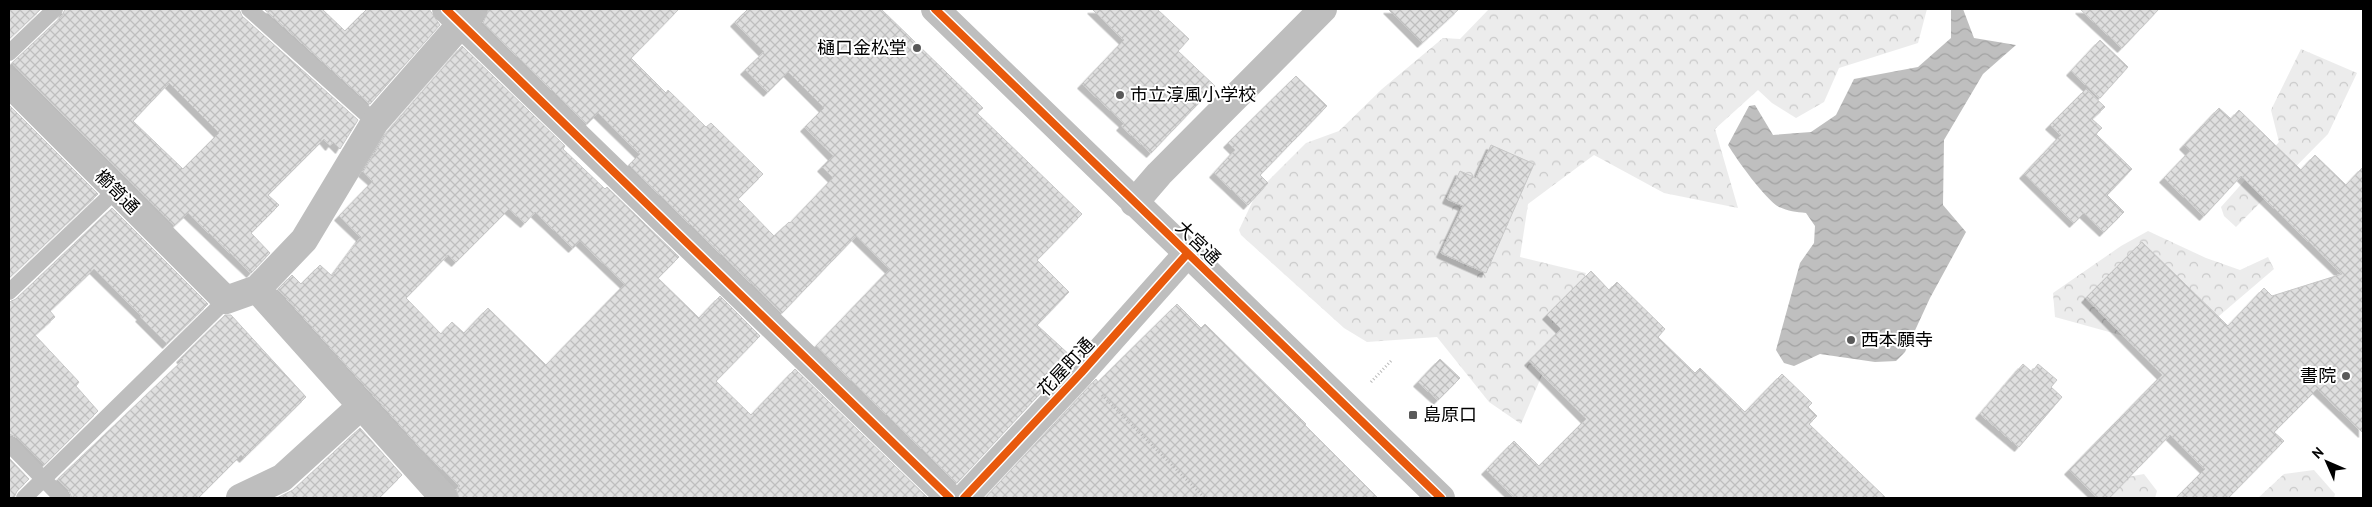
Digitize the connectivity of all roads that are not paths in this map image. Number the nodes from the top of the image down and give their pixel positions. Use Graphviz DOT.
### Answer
graph roads {
  1 [pos="55,9"];
  2 [pos="249,9"];
  3 [pos="935,9"];
  4 [pos="1323,9"];
  5 [pos="461,14"];
  6 [pos="9,53"];
  7 [pos="10,85"];
  8 [pos="375,122"];
  9 [pos="115,191"];
  10 [pos="1134,204"];
  11 [pos="1188,254"];
  12 [pos="257,289"];
  13 [pos="9,292"];
  14 [pos="226,300"];
  15 [pos="361,406"];
  16 [pos="9,444"];
  17 [pos="44,479"];
  18 [pos="24,498"];
  19 [pos="62,498"];
  20 [pos="240,498"];
  21 [pos="444,498"];
  22 [pos="950,498"];
  23 [pos="964,498"];
  24 [pos="1441,498"];
  1 -- 6 [label="lane"];
  2 -- 8 [label="lane"];
  3 -- 10 [label="street, 大宮通"];
  4 -- 10 [label="street"];
  5 -- 8 [label="street"];
  5 -- 22 [label="street"];
  7 -- 9 [label="street, 櫛笥通"];
  8 -- 12 [label="street"];
  9 -- 13 [label="lane"];
  9 -- 14 [label="street, 櫛笥通"];
  10 -- 11 [label="street, 大宮通"];
  11 -- 23 [label="street, 花屋町通"];
  11 -- 24 [label="street, 大宮通"];
  12 -- 14 [label="street"];
  12 -- 15 [label="street"];
  14 -- 17 [label="lane"];
  15 -- 20 [label="street"];
  15 -- 21 [label="street"];
  16 -- 17 [label="lane"];
  17 -- 18 [label="lane"];
  17 -- 19 [label="lane"];
}
